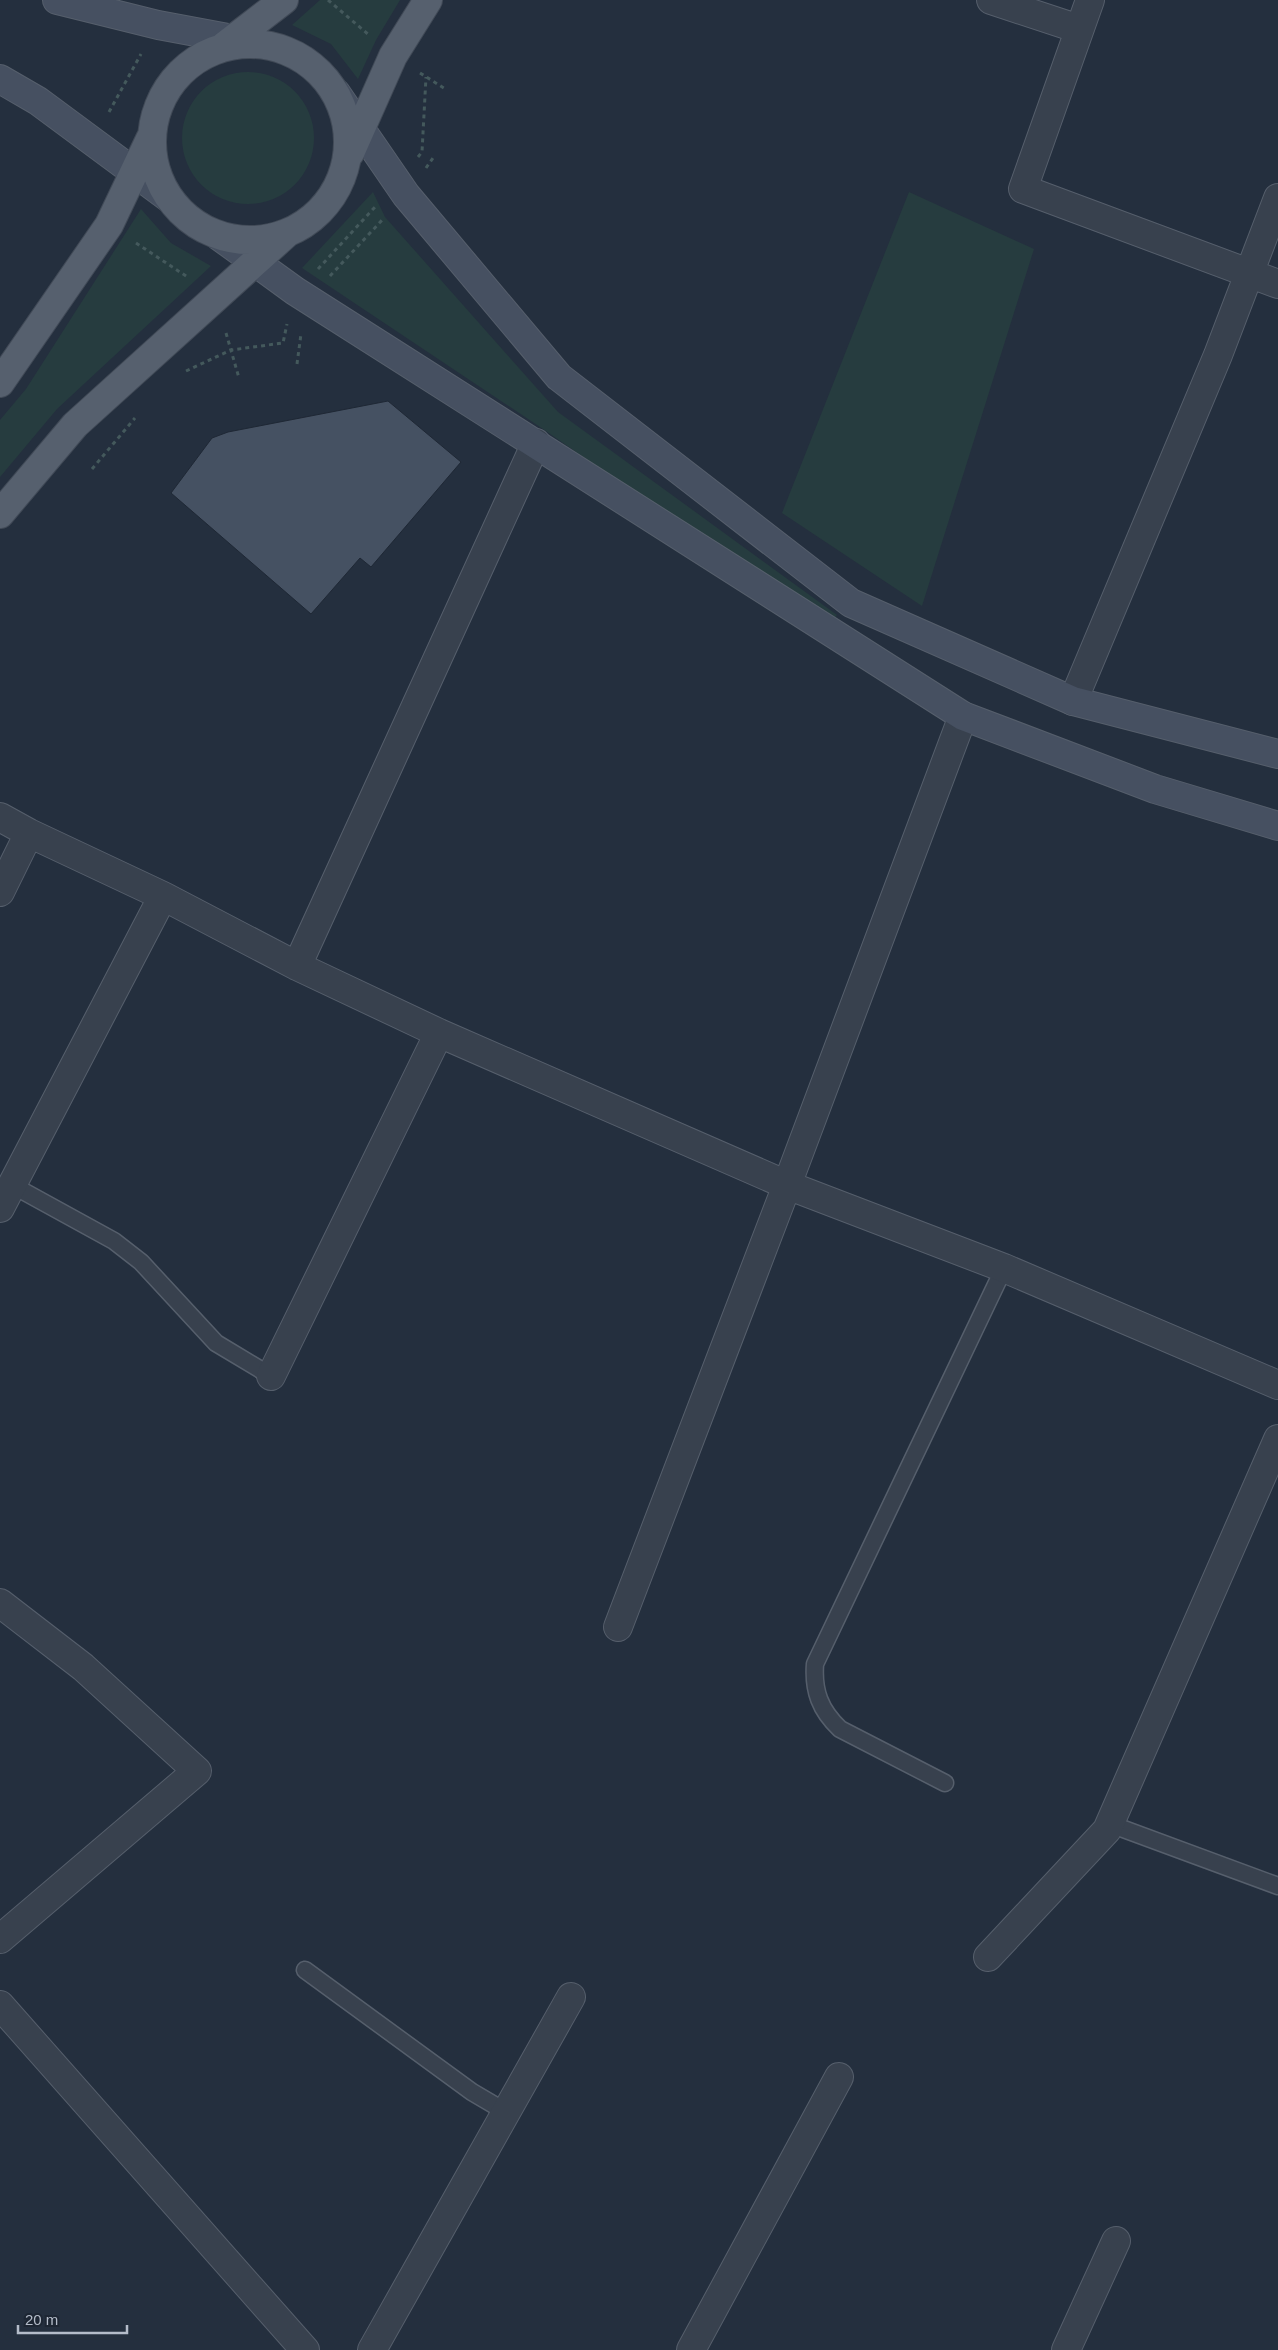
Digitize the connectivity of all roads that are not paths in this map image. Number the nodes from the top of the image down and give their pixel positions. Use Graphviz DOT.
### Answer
graph roads {
  1 [pos="57,0"];
  2 [pos="284,0"];
  3 [pos="428,0"];
  4 [pos="991,0"];
  5 [pos="1090,0"];
  6 [pos="1079,29"];
  7 [pos="237,42"];
  8 [pos="0,79"];
  9 [pos="336,94"];
  10 [pos="362,128"];
  11 [pos="150,139"];
  12 [pos="347,159"];
  13 [pos="134,173"];
  14 [pos="169,198"];
  15 [pos="1278,198"];
  16 [pos="286,234"];
  17 [pos="219,236"];
  18 [pos="255,262"];
  19 [pos="1250,272"];
  20 [pos="1278,284"];
  21 [pos="0,383"];
  22 [pos="536,443"];
  23 [pos="0,514"];
  24 [pos="1074,701"];
  25 [pos="963,716"];
  26 [pos="1278,754"];
  27 [pos="0,816"];
  28 [pos="1278,826"];
  29 [pos="28,833"];
  30 [pos="0,892"];
  31 [pos="163,896"];
  32 [pos="297,966"];
  33 [pos="439,1033"];
  34 [pos="787,1185"];
  35 [pos="6,1197"];
  36 [pos="1004,1268"];
  37 [pos="271,1376"];
  38 [pos="1278,1385"];
  39 [pos="1278,1439"];
  40 [pos="0,1603"];
  41 [pos="618,1627"];
  42 [pos="945,1784"];
  43 [pos="1110,1824"];
  44 [pos="1278,1886"];
  45 [pos="2,1933"];
  46 [pos="988,1957"];
  47 [pos="306,1970"];
  48 [pos="571,1997"];
  49 [pos="0,2005"];
  50 [pos="839,2077"];
  51 [pos="506,2112"];
  52 [pos="1116,2241"];
  53 [pos="305,2350"];
  54 [pos="372,2350"];
  55 [pos="691,2350"];
  56 [pos="1066,2350"];
  1 -- 7 [label="street"];
  2 -- 7 [label="main road"];
  3 -- 10 [label="main road"];
  4 -- 6 [label="street"];
  5 -- 6 [label="street"];
  6 -- 19 [label="street"];
  7 -- 9 [label="main road"];
  7 -- 11 [label="main road"];
  8 -- 13 [label="street"];
  9 -- 10 [label="street"];
  9 -- 12 [label="main road"];
  10 -- 12 [label="main road"];
  10 -- 24 [label="street"];
  11 -- 13 [label="main road"];
  11 -- 14 [label="main road"];
  12 -- 16 [label="main road"];
  13 -- 14 [label="street"];
  13 -- 21 [label="main road"];
  14 -- 17 [label="main road"];
  15 -- 19 [label="street"];
  16 -- 17 [label="main road"];
  16 -- 18 [label="main road"];
  17 -- 18 [label="street"];
  18 -- 22 [label="street"];
  18 -- 23 [label="main road"];
  19 -- 20 [label="street"];
  19 -- 24 [label="street"];
  22 -- 25 [label="street"];
  22 -- 32 [label="street"];
  24 -- 26 [label="street"];
  25 -- 28 [label="street"];
  25 -- 34 [label="street"];
  27 -- 29 [label="street"];
  29 -- 30 [label="street"];
  29 -- 31 [label="street"];
  31 -- 32 [label="street"];
  31 -- 35 [label="street"];
  32 -- 33 [label="street"];
  33 -- 34 [label="street"];
  33 -- 37 [label="street"];
  34 -- 36 [label="street"];
  34 -- 41 [label="street"];
  35 -- 37 [label="lane"];
  36 -- 38 [label="street"];
  36 -- 42 [label="lane"];
  39 -- 43 [label="street"];
  40 -- 45 [label="street"];
  43 -- 44 [label="lane"];
  43 -- 46 [label="street"];
  47 -- 51 [label="lane"];
  48 -- 51 [label="street"];
  49 -- 53 [label="street"];
  50 -- 55 [label="street"];
  51 -- 54 [label="street"];
  52 -- 56 [label="street"];
}
